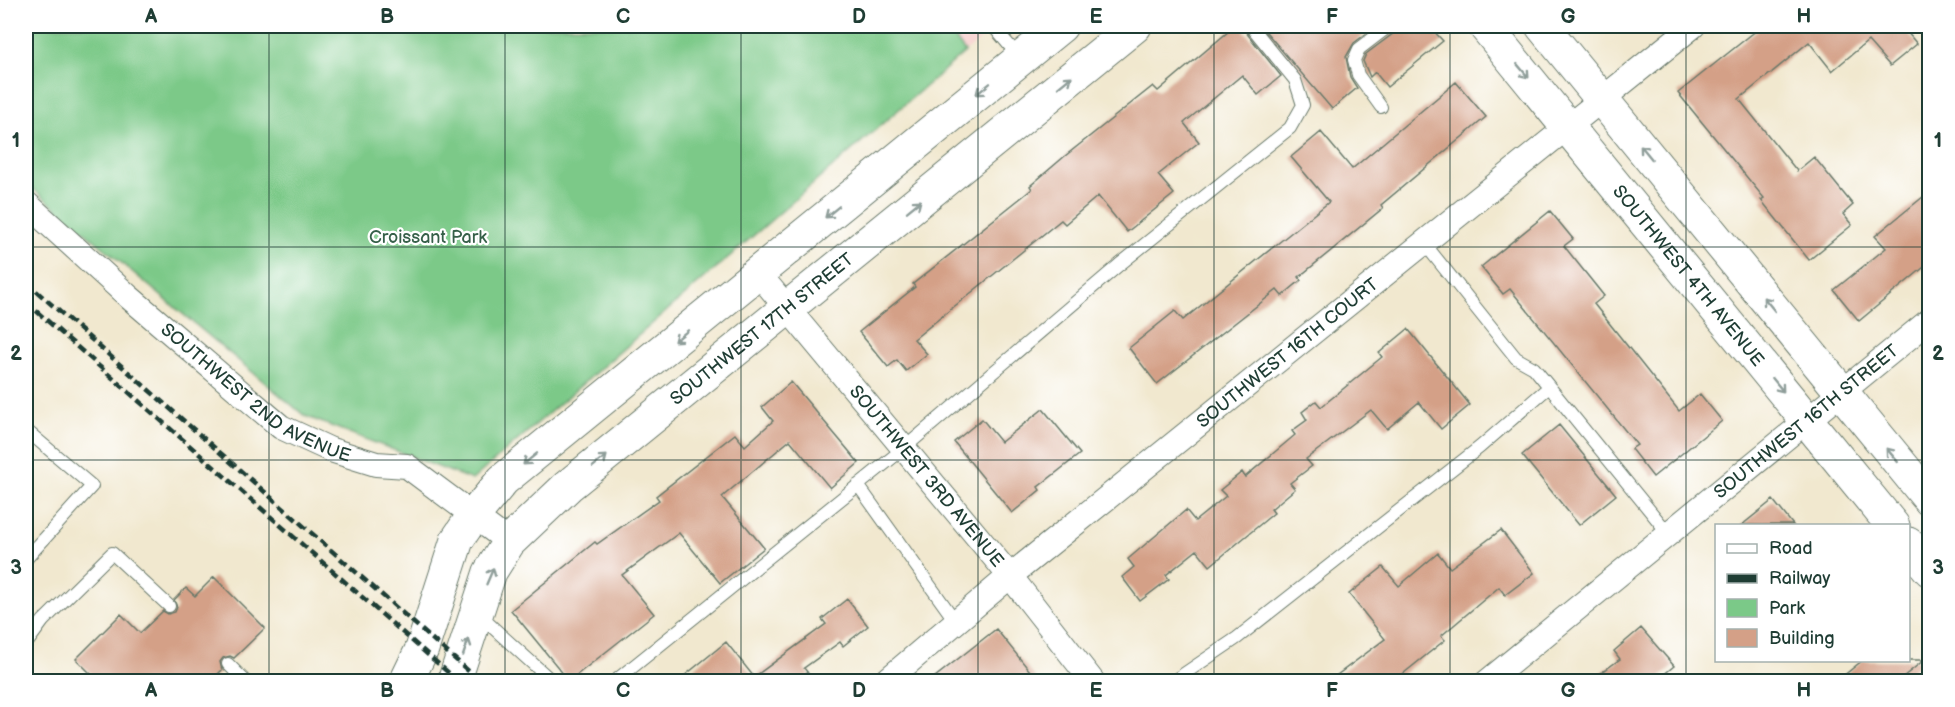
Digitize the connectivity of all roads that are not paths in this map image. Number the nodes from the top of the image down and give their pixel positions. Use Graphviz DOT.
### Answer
graph roads {
  1 [pos="993,26"];
  2 [pos="1060,26"];
  3 [pos="1135,26"];
  4 [pos="1251,26"];
  5 [pos="1389,26"];
  6 [pos="1485,26"];
  7 [pos="1542,26"];
  8 [pos="1693,26"];
  9 [pos="1020,58"];
  10 [pos="1603,100"];
  11 [pos="1381,107"];
  12 [pos="1569,127"];
  13 [pos="26,202"];
  14 [pos="1424,243"];
  15 [pos="758,273"];
  16 [pos="789,308"];
  17 [pos="1929,320"];
  18 [pos="1549,387"];
  19 [pos="1840,392"];
  20 [pos="1806,419"];
  21 [pos="26,430"];
  22 [pos="903,448"];
  23 [pos="858,485"];
  24 [pos="1929,500"];
  25 [pos="474,515"];
  26 [pos="1892,524"];
  27 [pos="1668,533"];
  28 [pos="509,542"];
  29 [pos="1910,546"];
  30 [pos="26,559"];
  31 [pos="1929,570"];
  32 [pos="1010,576"];
  33 [pos="169,606"];
  34 [pos="477,613"];
  35 [pos="956,622"];
  36 [pos="26,644"];
  37 [pos="228,664"];
  38 [pos="892,679"];
  39 [pos="246,681"];
  40 [pos="406,681"];
  41 [pos="454,681"];
  42 [pos="553,681"];
  43 [pos="614,681"];
  44 [pos="1093,681"];
  45 [pos="1172,681"];
  46 [pos="1487,681"];
  1 -- 9 [label="lane"];
  2 -- 9 [label="main road"];
  16 -- 3 [label="main road, SOUTHWEST 17TH STREET, one-way"];
  4 -- 22 [label="lane"];
  5 -- 11 [label="lane"];
  6 -- 12 [label="main road, SOUTHWEST 4TH AVENUE, one-way"];
  7 -- 10 [label="main road"];
  8 -- 10 [label="street, SOUTHWEST 16TH COURT"];
  9 -- 15 [label="main road, one-way"];
  10 -- 12 [label="street, SOUTHWEST 16TH COURT"];
  19 -- 10 [label="main road, one-way"];
  12 -- 14 [label="street, SOUTHWEST 16TH COURT"];
  12 -- 20 [label="main road, SOUTHWEST 4TH AVENUE, one-way"];
  13 -- 25 [label="street, SOUTHWEST 2ND AVENUE"];
  14 -- 18 [label="lane"];
  14 -- 32 [label="street, SOUTHWEST 16TH COURT"];
  15 -- 16 [label="street, SOUTHWEST 3RD AVENUE"];
  15 -- 25 [label="main road, one-way"];
  16 -- 22 [label="street, SOUTHWEST 3RD AVENUE"];
  28 -- 16 [label="main road, SOUTHWEST 17TH STREET, one-way"];
  17 -- 19 [label="street, SOUTHWEST 16TH STREET"];
  18 -- 27 [label="lane"];
  18 -- 45 [label="lane"];
  19 -- 20 [label="street, SOUTHWEST 16TH STREET"];
  24 -- 19 [label="main road, one-way"];
  20 -- 26 [label="main road, SOUTHWEST 4TH AVENUE"];
  20 -- 27 [label="street, SOUTHWEST 16TH STREET"];
  21 -- 30 [label="lane"];
  22 -- 23 [label="lane"];
  22 -- 32 [label="street, SOUTHWEST 3RD AVENUE"];
  23 -- 35 [label="lane"];
  23 -- 43 [label="lane"];
  25 -- 28 [label="street, SOUTHWEST 2ND AVENUE"];
  25 -- 40 [label="main road"];
  27 -- 46 [label="street, SOUTHWEST 16TH STREET"];
  34 -- 28 [label="main road, SOUTHWEST 17TH STREET, one-way"];
  29 -- 31 [label="main road"];
  32 -- 35 [label="street, SOUTHWEST 16TH COURT"];
  32 -- 44 [label="street, SOUTHWEST 3RD AVENUE"];
  33 -- 36 [label="lane"];
  41 -- 34 [label="main road, SOUTHWEST 17TH STREET, one-way"];
  34 -- 42 [label="lane"];
  35 -- 38 [label="street, SOUTHWEST 16TH COURT"];
  37 -- 39 [label="lane"];
}
